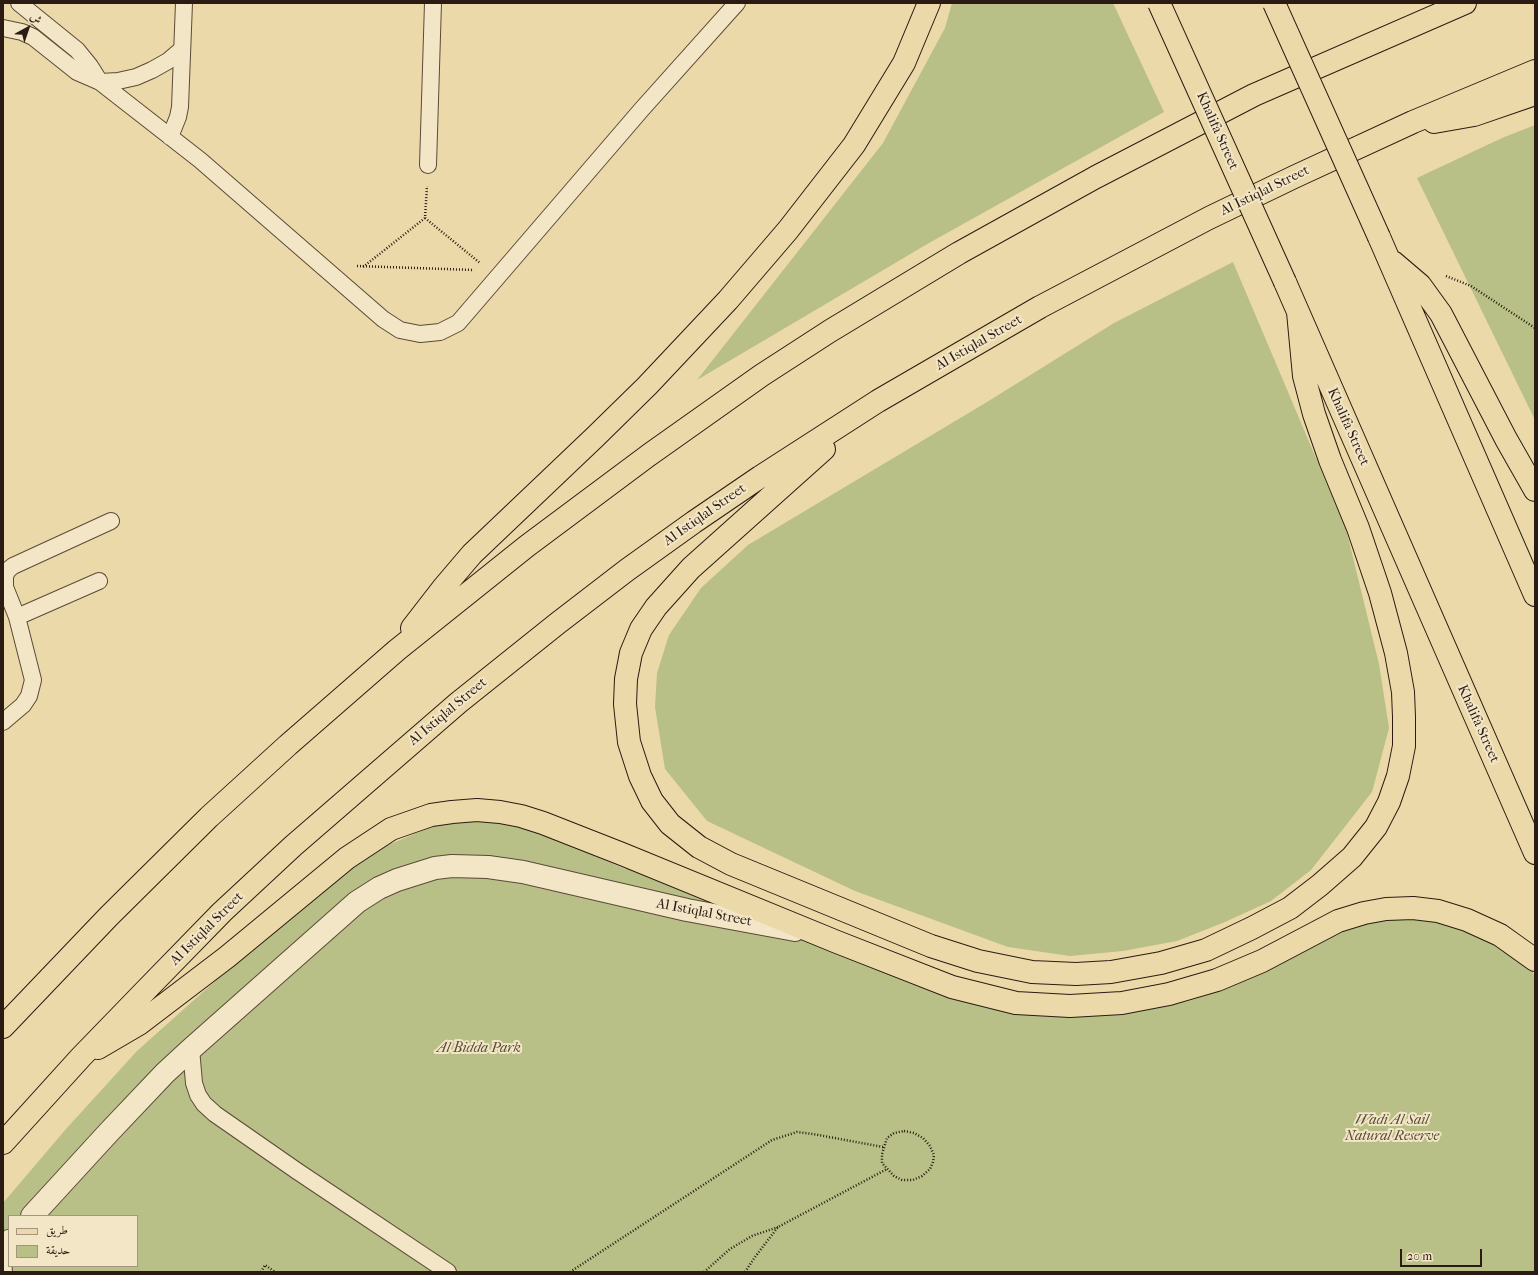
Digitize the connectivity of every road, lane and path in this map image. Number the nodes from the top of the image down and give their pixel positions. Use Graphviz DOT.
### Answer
graph roads {
  1 [pos="19,3"];
  2 [pos="184,3"];
  3 [pos="433,3"];
  4 [pos="737,3"];
  5 [pos="929,3"];
  6 [pos="1159,3"];
  7 [pos="1274,3"];
  8 [pos="1465,3"];
  9 [pos="3,28"];
  10 [pos="182,49"];
  11 [pos="1535,71"];
  12 [pos="100,82"];
  13 [pos="1535,94"];
  14 [pos="1413,122"];
  15 [pos="170,137"];
  16 [pos="428,165"];
  17 [pos="424,218"];
  18 [pos="1389,259"];
  19 [pos="322,265"];
  20 [pos="363,267"];
  21 [pos="493,274"];
  22 [pos="1439,274"];
  23 [pos="1298,312"];
  24 [pos="1535,328"];
  25 [pos="878,401"];
  26 [pos="1535,490"];
  27 [pos="111,521"];
  28 [pos="99,581"];
  29 [pos="1535,595"];
  30 [pos="17,617"];
  31 [pos="398,650"];
  32 [pos="3,722"];
  33 [pos="1535,853"];
  34 [pos="818,934"];
  35 [pos="1535,960"];
  36 [pos="3,1028"];
  37 [pos="191,1049"];
  38 [pos="81,1057"];
  39 [pos="3,1143"];
  40 [pos="883,1147"];
  41 [pos="887,1169"];
  42 [pos="33,1215"];
  43 [pos="778,1227"];
  44 [pos="3,1261"];
  45 [pos="4,1272"];
  46 [pos="261,1272"];
  47 [pos="275,1272"];
  48 [pos="448,1272"];
  49 [pos="570,1272"];
  50 [pos="704,1272"];
  51 [pos="745,1272"];
  1 -- 12 [label="lane"];
  2 -- 10 [label="lane"];
  3 -- 16 [label="lane"];
  4 -- 21 [label="lane"];
  5 -- 31 [label="main road"];
  6 -- 23 [label="main road, Khalifa Street, bridge"];
  7 -- 18 [label="main road, bridge"];
  8 -- 31 [label="main road"];
  9 -- 12 [label="lane"];
  10 -- 12 [label="lane"];
  10 -- 15 [label="lane"];
  11 -- 14 [label="main road, Al Istiqlal Street"];
  12 -- 15 [label="lane"];
  13 -- 14 [label="main road"];
  14 -- 25 [label="main road, Al Istiqlal Street"];
  15 -- 19 [label="lane"];
  16 -- 17 [label="path"];
  17 -- 20 [label="path"];
  17 -- 21 [label="path"];
  18 -- 26 [label="main road"];
  18 -- 29 [label="main road"];
  19 -- 20 [label="path"];
  19 -- 21 [label="lane"];
  20 -- 21 [label="path"];
  22 -- 24 [label="path"];
  23 -- 25 [label="main road"];
  23 -- 33 [label="main road, Khalifa Street"];
  25 -- 38 [label="main road, Al Istiqlal Street"];
  27 -- 30 [label="lane"];
  28 -- 30 [label="lane"];
  30 -- 32 [label="lane"];
  31 -- 36 [label="main road"];
  34 -- 35 [label="main road"];
  34 -- 37 [label="street, Al Istiqlal Street"];
  34 -- 38 [label="main road"];
  37 -- 42 [label="street, Al Istiqlal Street"];
  37 -- 48 [label="lane"];
  38 -- 39 [label="main road, Al Istiqlal Street"];
  40 -- 41 [label="path"];
  40 -- 41 [label="path"];
  40 -- 49 [label="path"];
  41 -- 43 [label="path"];
  43 -- 50 [label="path"];
  43 -- 51 [label="path"];
  44 -- 45 [label="lane"];
  46 -- 47 [label="path"];
}
